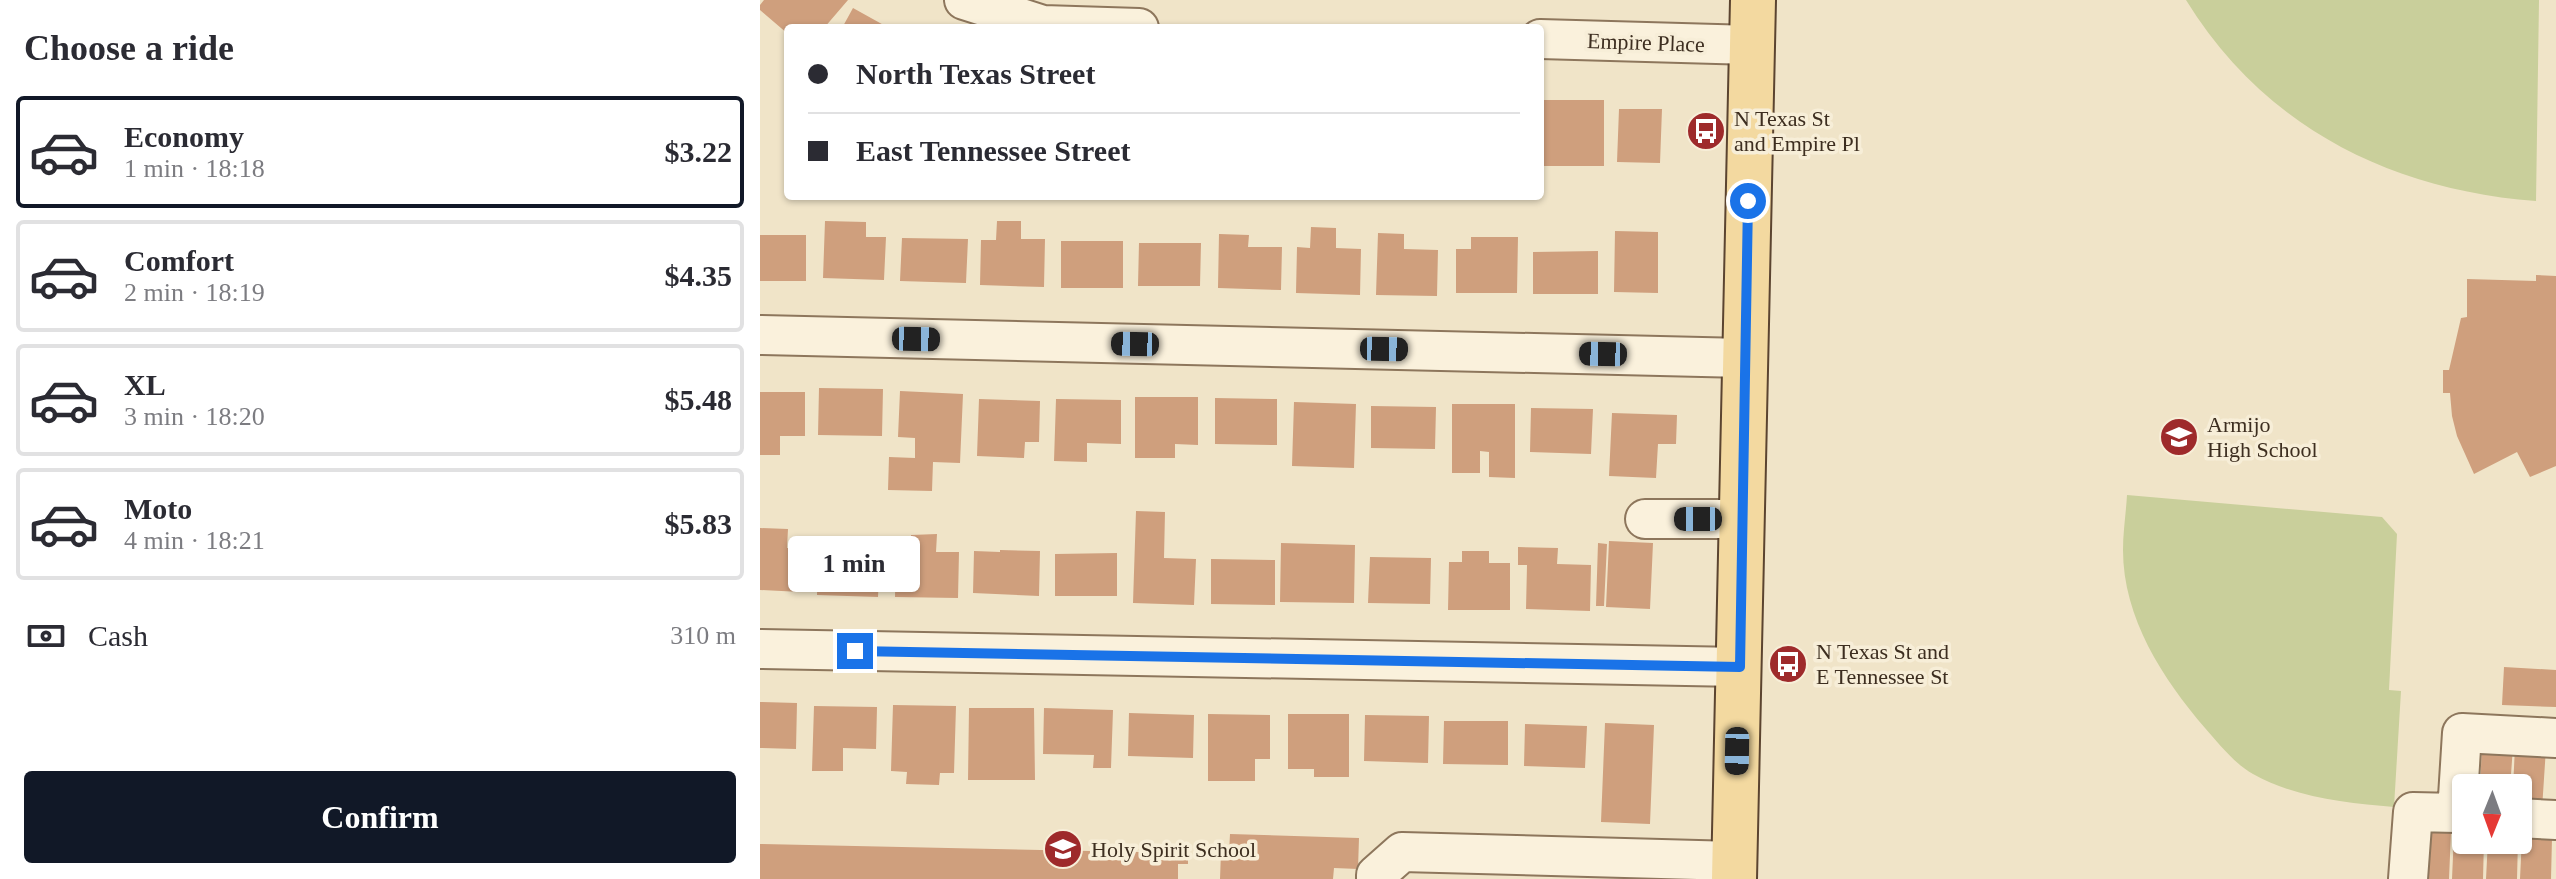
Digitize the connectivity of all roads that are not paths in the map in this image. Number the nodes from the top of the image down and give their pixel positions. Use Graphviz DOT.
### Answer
graph roads {
  1 [pos="964,0"];
  2 [pos="1753,0"];
  3 [pos="1040,24"];
  4 [pos="1544,39"];
  5 [pos="1752,45"];
  6 [pos="760,335"];
  7 [pos="1744,358"];
  8 [pos="1645,519"];
  9 [pos="1742,519"];
  10 [pos="760,649"];
  11 [pos="1740,667"];
  12 [pos="2556,738"];
  13 [pos="2462,774"];
  14 [pos="2452,814"];
  15 [pos="2532,819"];
  16 [pos="2556,820"];
  17 [pos="1734,870"];
  18 [pos="1376,879"];
  19 [pos="2408,879"];
  1 -- 3 [label="street"];
  2 -- 5 [label="main road"];
  4 -- 5 [label="street, Empire Place"];
  5 -- 7 [label="main road"];
  6 -- 7 [label="street"];
  7 -- 9 [label="main road"];
  8 -- 9 [label="street"];
  9 -- 11 [label="main road"];
  10 -- 11 [label="street"];
  11 -- 17 [label="main road"];
  12 -- 13 [label="street"];
  14 -- 19 [label="street"];
  15 -- 16 [label="street"];
  17 -- 18 [label="street"];
}
